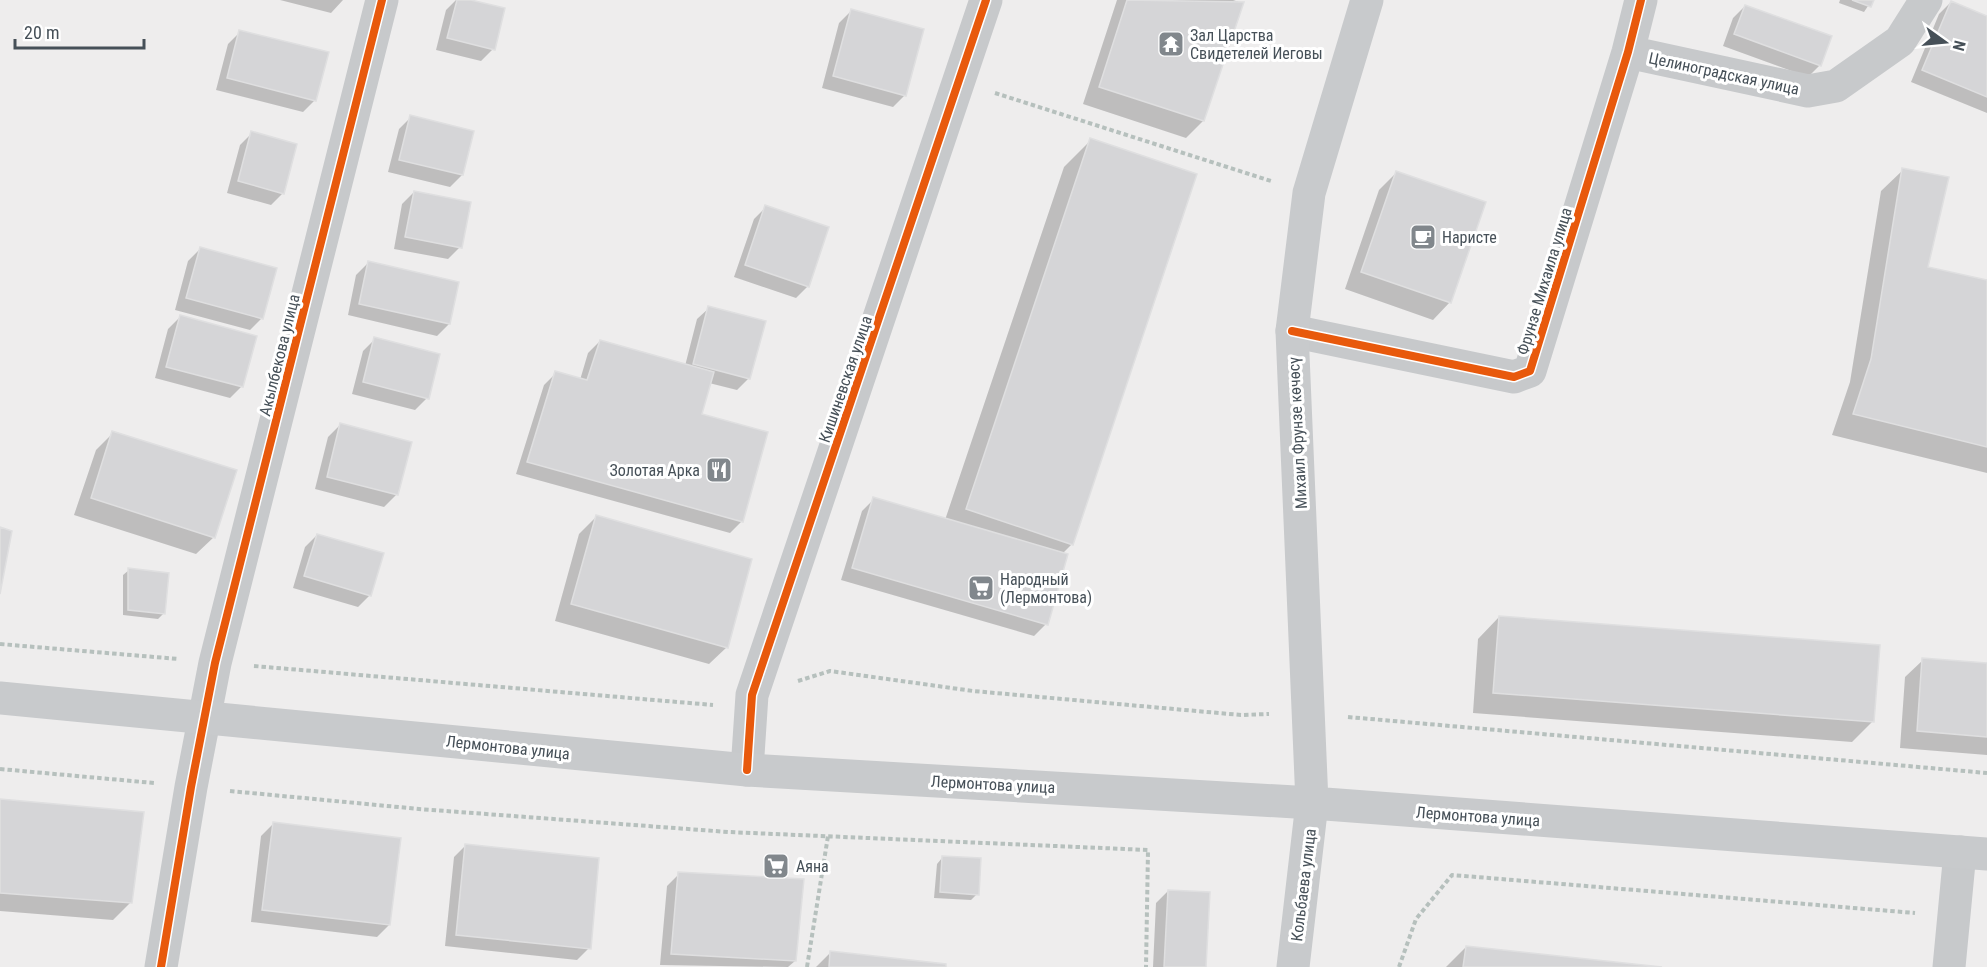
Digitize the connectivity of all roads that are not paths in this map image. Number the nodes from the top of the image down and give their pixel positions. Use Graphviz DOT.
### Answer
graph roads {
  1 [pos="382,0"];
  2 [pos="986,0"];
  3 [pos="1367,0"];
  4 [pos="1641,0"];
  5 [pos="1926,0"];
  6 [pos="1628,52"];
  7 [pos="1292,331"];
  8 [pos="0,698"];
  9 [pos="206,717"];
  10 [pos="747,770"];
  11 [pos="1312,803"];
  12 [pos="1973,853"];
  13 [pos="161,967"];
  14 [pos="1293,967"];
  15 [pos="1948,967"];
  1 -- 9 [label="street, Акылбекова улица"];
  2 -- 10 [label="street, Кишиневская улица"];
  3 -- 7 [label="main road, Михаил Фрунзе көчөсү"];
  4 -- 6 [label="street, Фрунзе Михаила улица"];
  5 -- 6 [label="street, Целиноградская улица"];
  6 -- 7 [label="street, Фрунзе Михаила улица"];
  7 -- 11 [label="main road, Михаил Фрунзе көчөсү"];
  8 -- 9 [label="main road, Лермонтова улица"];
  9 -- 10 [label="main road, Лермонтова улица"];
  9 -- 13 [label="street, Акылбекова улица"];
  10 -- 11 [label="main road, Лермонтова улица"];
  11 -- 12 [label="main road, Лермонтова улица"];
  11 -- 14 [label="main road, Кольбаева улица"];
  12 -- 15 [label="street"];
}
